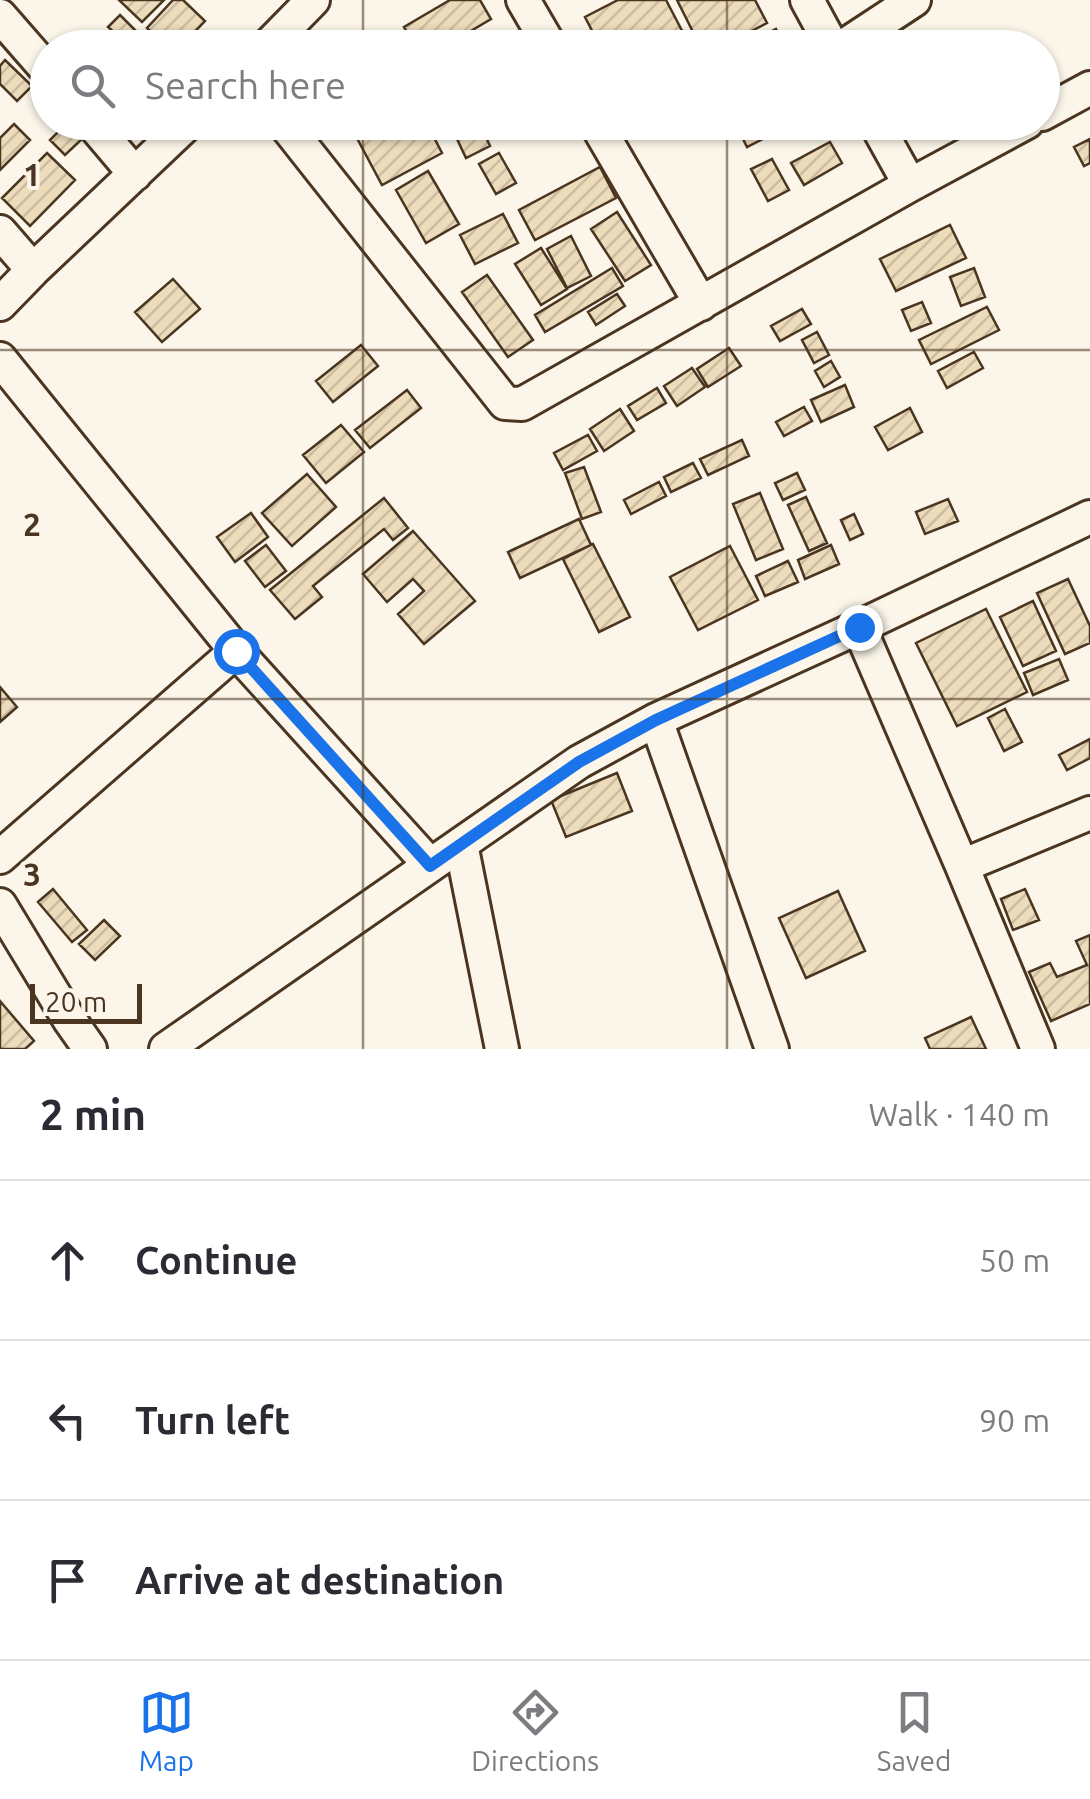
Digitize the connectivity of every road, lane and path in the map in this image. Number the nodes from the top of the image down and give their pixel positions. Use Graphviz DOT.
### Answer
graph roads {
  1 [pos="313,0"];
  2 [pos="523,0"];
  3 [pos="807,0"];
  4 [pos="914,0"];
  5 [pos="0,16"];
  6 [pos="284,30"];
  7 [pos="540,30"];
  8 [pos="823,30"];
  9 [pos="868,30"];
  10 [pos="30,51"];
  11 [pos="1090,88"];
  12 [pos="1060,104"];
  13 [pos="106,140"];
  14 [pos="170,140"];
  15 [pos="296,140"];
  16 [pos="604,140"];
  17 [pos="885,140"];
  18 [pos="994,140"];
  19 [pos="135,174"];
  20 [pos="910,185"];
  21 [pos="0,232"];
  22 [pos="33,270"];
  23 [pos="0,304"];
  24 [pos="700,304"];
  25 [pos="0,359"];
  26 [pos="1090,517"];
  27 [pos="859,627"];
  28 [pos="236,651"];
  29 [pos="656,720"];
  30 [pos="1090,813"];
  31 [pos="460,844"];
  32 [pos="0,857"];
  33 [pos="430,866"];
  34 [pos="962,866"];
  35 [pos="0,905"];
  36 [pos="90,1049"];
  37 [pos="166,1049"];
  38 [pos="502,1049"];
  39 [pos="772,1049"];
  40 [pos="1038,1049"];
  1 -- 6 [label="street"];
  2 -- 7 [label="street"];
  3 -- 8 [label="street"];
  4 -- 9 [label="street"];
  5 -- 10 [label="street"];
  11 -- 12 [label="street"];
  13 -- 19 [label="street"];
  14 -- 19 [label="street"];
  15 -- 24 [label="street"];
  16 -- 24 [label="street"];
  17 -- 20 [label="street"];
  18 -- 20 [label="street"];
  19 -- 22 [label="street"];
  20 -- 24 [label="street"];
  21 -- 22 [label="street"];
  22 -- 23 [label="street"];
  25 -- 28 [label="street"];
  26 -- 27 [label="street"];
  27 -- 29 [label="street"];
  27 -- 34 [label="street"];
  28 -- 32 [label="street"];
  28 -- 33 [label="street"];
  29 -- 31 [label="street"];
  29 -- 39 [label="street"];
  30 -- 34 [label="street"];
  31 -- 33 [label="street"];
  31 -- 38 [label="street"];
  33 -- 37 [label="street"];
  34 -- 40 [label="street"];
  35 -- 36 [label="street"];
}
